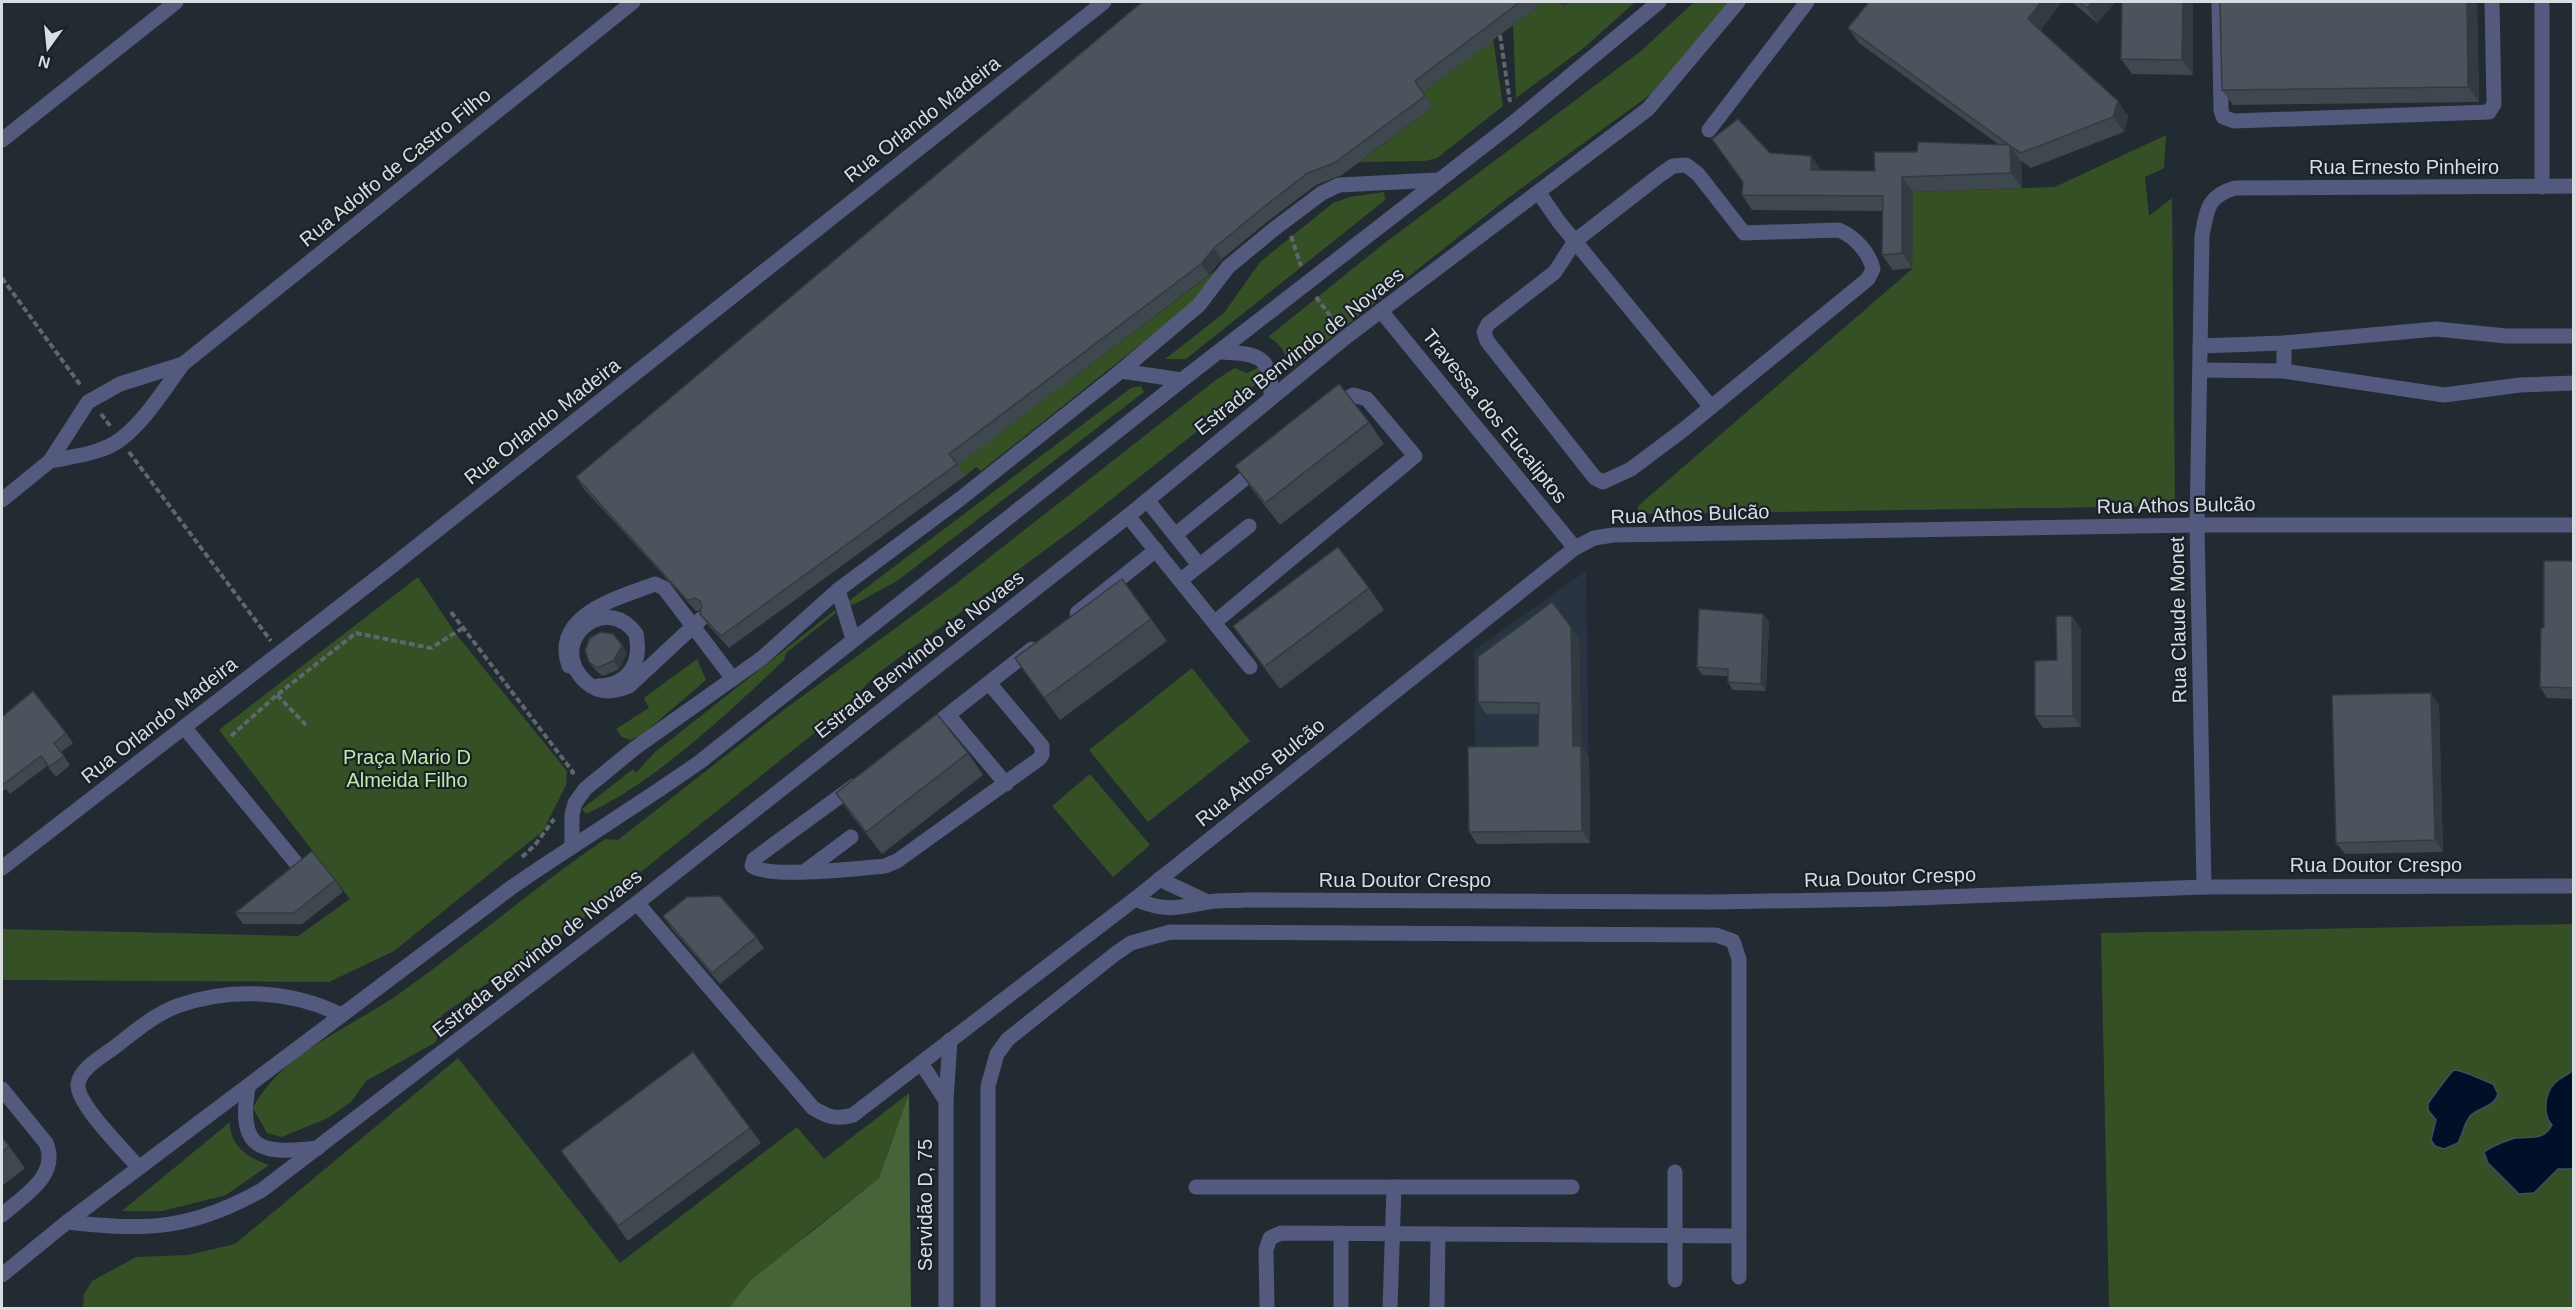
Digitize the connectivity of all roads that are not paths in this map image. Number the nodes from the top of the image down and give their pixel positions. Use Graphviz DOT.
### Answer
graph roads {
  1 [pos="176,2"];
  2 [pos="633,2"];
  3 [pos="1104,2"];
  4 [pos="1659,2"];
  5 [pos="1738,2"];
  6 [pos="1807,2"];
  7 [pos="2219,2"];
  8 [pos="2492,2"];
  9 [pos="2542,2"];
  10 [pos="1709,130"];
  11 [pos="2,140"];
  12 [pos="1437,180"];
  13 [pos="2574,186"];
  14 [pos="2542,187"];
  15 [pos="2235,188"];
  16 [pos="1539,193"];
  17 [pos="1575,241"];
  18 [pos="1381,311"];
  19 [pos="2574,336"];
  20 [pos="2284,343"];
  21 [pos="2200,346"];
  22 [pos="1220,352"];
  23 [pos="183,364"];
  24 [pos="2200,370"];
  25 [pos="1121,371"];
  26 [pos="2284,371"];
  27 [pos="1182,380"];
  28 [pos="2574,384"];
  29 [pos="1271,396"];
  30 [pos="1711,407"];
  31 [pos="1318,420"];
  32 [pos="1274,456"];
  33 [pos="50,461"];
  34 [pos="2,500"];
  35 [pos="1147,500"];
  36 [pos="1128,516"];
  37 [pos="2197,525"];
  38 [pos="2574,525"];
  39 [pos="1249,526"];
  40 [pos="1175,535"];
  41 [pos="1575,548"];
  42 [pos="1156,550"];
  43 [pos="1199,565"];
  44 [pos="1181,580"];
  45 [pos="838,590"];
  46 [pos="701,620"];
  47 [pos="1215,621"];
  48 [pos="1063,624"];
  49 [pos="853,639"];
  50 [pos="1045,639"];
  51 [pos="1250,667"];
  52 [pos="732,679"];
  53 [pos="587,683"];
  54 [pos="989,683"];
  55 [pos="949,716"];
  56 [pos="184,728"];
  57 [pos="912,743"];
  58 [pos="865,777"];
  59 [pos="1006,784"];
  60 [pos="851,837"];
  61 [pos="572,845"];
  62 [pos="296,863"];
  63 [pos="2,868"];
  64 [pos="804,872"];
  65 [pos="1159,879"];
  66 [pos="2574,886"];
  67 [pos="2204,887"];
  68 [pos="1135,899"];
  69 [pos="1208,902"];
  70 [pos="637,903"];
  71 [pos="341,1015"];
  72 [pos="950,1040"];
  73 [pos="921,1063"];
  74 [pos="248,1088"];
  75 [pos="2,1089"];
  76 [pos="946,1101"];
  77 [pos="318,1148"];
  78 [pos="139,1168"];
  79 [pos="1675,1172"];
  80 [pos="1196,1187"];
  81 [pos="1395,1187"];
  82 [pos="1572,1187"];
  83 [pos="2,1215"];
  84 [pos="67,1222"];
  85 [pos="1341,1233"];
  86 [pos="1394,1233"];
  87 [pos="1437,1234"];
  88 [pos="1675,1235"];
  89 [pos="1738,1236"];
  90 [pos="2,1275"];
  91 [pos="1738,1277"];
  92 [pos="1675,1280"];
  93 [pos="946,1308"];
  94 [pos="988,1308"];
  95 [pos="1267,1308"];
  96 [pos="1341,1308"];
  97 [pos="1390,1308"];
  98 [pos="1437,1308"];
  1 -- 11 [label="street"];
  2 -- 23 [label="street, Rua Adolfo de Castro Filho"];
  3 -- 56 [label="street, Rua Orlando Madeira"];
  4 -- 12 [label="street"];
  5 -- 16 [label="street, Estrada Benvindo de Novaes"];
  6 -- 10 [label="street"];
  7 -- 8 [label="street"];
  9 -- 14 [label="street"];
  12 -- 22 [label="street"];
  12 -- 25 [label="street"];
  13 -- 14 [label="street, Rua Ernesto Pinheiro"];
  14 -- 15 [label="street, Rua Ernesto Pinheiro"];
  15 -- 21 [label="street, Rua Claude Monet"];
  16 -- 17 [label="street"];
  16 -- 18 [label="street, Estrada Benvindo de Novaes"];
  17 -- 30 [label="street"];
  17 -- 30 [label="street"];
  17 -- 30 [label="street"];
  18 -- 29 [label="street, Estrada Benvindo de Novaes"];
  18 -- 41 [label="street, Travessa dos Eucaliptos"];
  19 -- 20 [label="street"];
  20 -- 21 [label="street"];
  20 -- 26 [label="street"];
  21 -- 24 [label="street, Rua Claude Monet"];
  22 -- 27 [label="street"];
  22 -- 29 [label="street"];
  23 -- 33 [label="street, Rua Adolfo de Castro Filho"];
  23 -- 33 [label="street, Rua Adolfo de Castro Filho"];
  24 -- 26 [label="street"];
  24 -- 37 [label="street, Rua Claude Monet"];
  25 -- 27 [label="street"];
  25 -- 45 [label="street"];
  26 -- 28 [label="street"];
  27 -- 49 [label="street"];
  29 -- 35 [label="street, Estrada Benvindo de Novaes"];
  31 -- 47 [label="street"];
  32 -- 40 [label="street"];
  33 -- 34 [label="street, Rua Adolfo de Castro Filho"];
  35 -- 36 [label="street, Estrada Benvindo de Novaes"];
  35 -- 40 [label="street"];
  36 -- 42 [label="street"];
  36 -- 70 [label="street, Estrada Benvindo de Novaes"];
  37 -- 38 [label="street, Rua Athos Bulcão"];
  37 -- 41 [label="street, Rua Athos Bulcão"];
  37 -- 67 [label="street, Rua Claude Monet"];
  39 -- 43 [label="street"];
  40 -- 43 [label="street"];
  41 -- 65 [label="street, Rua Athos Bulcão"];
  42 -- 44 [label="street"];
  42 -- 48 [label="street"];
  43 -- 44 [label="street"];
  44 -- 47 [label="street"];
  45 -- 49 [label="street"];
  45 -- 52 [label="street"];
  46 -- 53 [label="street, bridge"];
  47 -- 51 [label="street"];
  49 -- 61 [label="street"];
  50 -- 54 [label="street"];
  52 -- 53 [label="street, bridge"];
  52 -- 61 [label="street"];
  53 -- 53 [label="street, bridge"];
  54 -- 55 [label="street"];
  54 -- 59 [label="street"];
  55 -- 57 [label="street"];
  55 -- 59 [label="street"];
  56 -- 62 [label="street"];
  56 -- 63 [label="street, Rua Orlando Madeira"];
  58 -- 64 [label="street"];
  59 -- 64 [label="street"];
  60 -- 64 [label="street"];
  61 -- 71 [label="street"];
  65 -- 68 [label="street, Rua Athos Bulcão"];
  65 -- 69 [label="street, Rua Doutor Crespo"];
  66 -- 67 [label="street, Rua Doutor Crespo"];
  67 -- 69 [label="street, Rua Doutor Crespo"];
  68 -- 69 [label="street, Rua Doutor Crespo"];
  68 -- 72 [label="street, Rua Athos Bulcão"];
  70 -- 73 [label="street, Rua Athos Bulcão"];
  70 -- 77 [label="street, Estrada Benvindo de Novaes"];
  71 -- 74 [label="street"];
  71 -- 78 [label="street"];
  72 -- 73 [label="street, Rua Athos Bulcão"];
  72 -- 76 [label="street, Servidão D, 75"];
  73 -- 76 [label="street"];
  74 -- 77 [label="street"];
  74 -- 78 [label="street"];
  75 -- 83 [label="street"];
  76 -- 93 [label="street, Servidão D, 75"];
  77 -- 84 [label="street, Estrada Benvindo de Novaes"];
  78 -- 84 [label="street"];
  79 -- 88 [label="street"];
  80 -- 81 [label="street"];
  81 -- 82 [label="street"];
  81 -- 86 [label="street"];
  84 -- 90 [label="street"];
  85 -- 86 [label="street"];
  85 -- 95 [label="street"];
  85 -- 96 [label="street"];
  86 -- 87 [label="street"];
  86 -- 97 [label="street"];
  87 -- 88 [label="street"];
  87 -- 98 [label="street"];
  88 -- 89 [label="street"];
  88 -- 92 [label="street"];
  89 -- 91 [label="street"];
  89 -- 94 [label="street"];
}
